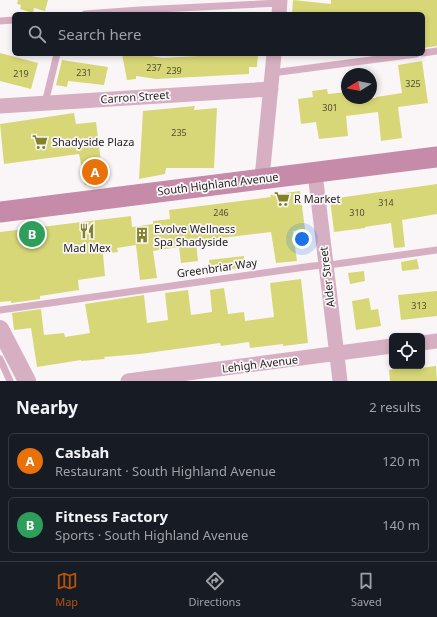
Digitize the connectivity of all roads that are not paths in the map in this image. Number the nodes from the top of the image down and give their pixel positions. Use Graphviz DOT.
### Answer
graph roads {
  1 [pos="280,6"];
  2 [pos="112,12"];
  3 [pos="12,20"];
  4 [pos="0,21"];
  5 [pos="437,51"];
  6 [pos="425,53"];
  7 [pos="57,56"];
  8 [pos="274,56"];
  9 [pos="401,56"];
  10 [pos="272,73"];
  11 [pos="270,89"];
  12 [pos="45,103"];
  13 [pos="0,106"];
  14 [pos="437,157"];
  15 [pos="315,173"];
  16 [pos="262,178"];
  17 [pos="0,212"];
  18 [pos="437,250"];
  19 [pos="325,264"];
  20 [pos="0,310"];
  21 [pos="0,329"];
  22 [pos="437,340"];
  23 [pos="425,342"];
  24 [pos="389,346"];
  25 [pos="336,354"];
  26 [pos="0,360"];
  27 [pos="10,381"];
  28 [pos="27,381"];
  29 [pos="128,381"];
  30 [pos="340,381"];
  1 -- 2 [label="lane"];
  3 -- 4 [label="lane"];
  5 -- 6 [label="lane"];
  7 -- 12 [label="lane"];
  8 -- 10 [label="street"];
  9 -- 10 [label="lane"];
  10 -- 11 [label="street"];
  11 -- 12 [label="street, Carron Street"];
  11 -- 16 [label="street"];
  12 -- 13 [label="street, Carron Street"];
  14 -- 15 [label="main road, South Highland Avenue"];
  15 -- 16 [label="main road, South Highland Avenue"];
  15 -- 19 [label="street, Alder Street"];
  16 -- 17 [label="main road, South Highland Avenue"];
  18 -- 19 [label="lane, Greenbriar Way"];
  19 -- 20 [label="lane, Greenbriar Way"];
  19 -- 25 [label="street, Alder Street"];
  21 -- 28 [label="street"];
  22 -- 23 [label="street"];
  24 -- 25 [label="street, Lehigh Avenue"];
  25 -- 29 [label="street, Lehigh Avenue"];
  25 -- 30 [label="street, Alder Street"];
  26 -- 27 [label="lane"];
}
